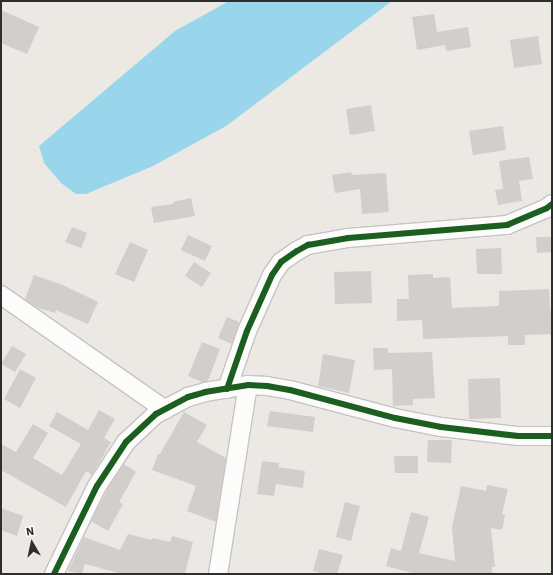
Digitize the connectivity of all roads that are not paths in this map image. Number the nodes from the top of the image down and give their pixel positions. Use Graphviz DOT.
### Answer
graph roads {
  1 [pos="552,204"];
  2 [pos="1,296"];
  3 [pos="248,385"];
  4 [pos="227,389"];
  5 [pos="165,410"];
  6 [pos="552,436"];
  7 [pos="54,574"];
  8 [pos="218,574"];
  1 -- 4 [label="street"];
  2 -- 5 [label="street"];
  3 -- 4 [label="street"];
  3 -- 6 [label="street"];
  3 -- 8 [label="street"];
  4 -- 5 [label="street"];
  5 -- 7 [label="street"];
}
